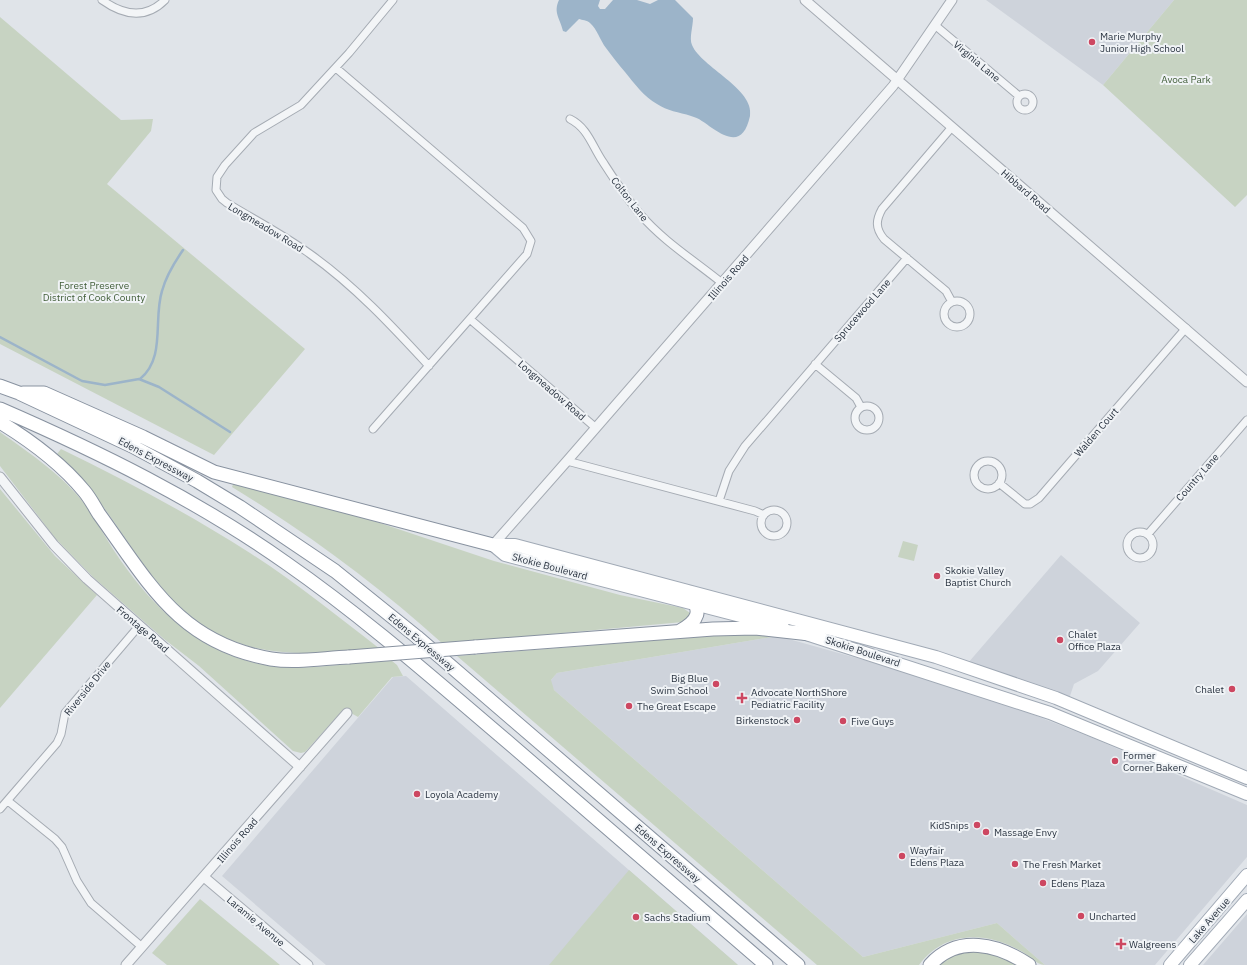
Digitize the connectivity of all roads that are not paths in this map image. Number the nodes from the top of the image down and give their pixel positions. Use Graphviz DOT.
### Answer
graph roads {
  1 [pos="102,0"];
  2 [pos="165,0"];
  3 [pos="393,0"];
  4 [pos="805,0"];
  5 [pos="952,0"];
  6 [pos="936,26"];
  7 [pos="336,68"];
  8 [pos="898,80"];
  9 [pos="1019,96"];
  10 [pos="570,119"];
  11 [pos="952,127"];
  12 [pos="907,258"];
  13 [pos="722,283"];
  14 [pos="952,302"];
  15 [pos="471,320"];
  16 [pos="1186,328"];
  17 [pos="815,364"];
  18 [pos="429,366"];
  19 [pos="1247,382"];
  20 [pos="0,386"];
  21 [pos="19,393"];
  22 [pos="861,408"];
  23 [pos="0,409"];
  24 [pos="1247,420"];
  25 [pos="0,422"];
  26 [pos="596,428"];
  27 [pos="373,429"];
  28 [pos="567,461"];
  29 [pos="0,477"];
  30 [pos="998,483"];
  31 [pos="718,501"];
  32 [pos="764,514"];
  33 [pos="1148,534"];
  34 [pos="493,545"];
  35 [pos="690,593"];
  36 [pos="696,604"];
  37 [pos="139,626"];
  38 [pos="679,632"];
  39 [pos="810,634"];
  40 [pos="347,714"];
  41 [pos="300,767"];
  42 [pos="1247,778"];
  43 [pos="1247,794"];
  44 [pos="8,801"];
  45 [pos="0,809"];
  46 [pos="1247,875"];
  47 [pos="204,877"];
  48 [pos="1247,900"];
  49 [pos="142,947"];
  50 [pos="304,964"];
  51 [pos="126,965"];
  52 [pos="766,965"];
  53 [pos="798,965"];
  54 [pos="930,965"];
  55 [pos="1029,965"];
  56 [pos="1170,965"];
  57 [pos="1190,965"];
  1 -- 2 [label="street"];
  3 -- 7 [label="street, Longmeadow Road"];
  4 -- 8 [label="street, Hibbard Road"];
  5 -- 6 [label="street, Illinois Road"];
  6 -- 8 [label="street, Illinois Road"];
  6 -- 9 [label="street, Virginia Lane"];
  7 -- 15 [label="street"];
  7 -- 18 [label="street, Longmeadow Road"];
  8 -- 11 [label="street, Hibbard Road"];
  8 -- 13 [label="street, Illinois Road"];
  10 -- 13 [label="street, Colton Lane"];
  11 -- 12 [label="street"];
  11 -- 16 [label="street, Hibbard Road"];
  12 -- 14 [label="street"];
  12 -- 17 [label="street, Sprucewood Lane"];
  13 -- 26 [label="street, Illinois Road"];
  15 -- 18 [label="street"];
  15 -- 26 [label="street, Longmeadow Road"];
  16 -- 19 [label="street, Hibbard Road"];
  16 -- 30 [label="street, Walden Court"];
  17 -- 22 [label="street"];
  17 -- 31 [label="street, Sprucewood Lane"];
  18 -- 27 [label="street"];
  20 -- 21 [label="highway, Edens Expressway"];
  21 -- 34 [label="highway"];
  21 -- 53 [label="highway, Edens Expressway"];
  23 -- 52 [label="highway, Edens Expressway"];
  24 -- 33 [label="street, Country Lane"];
  25 -- 38 [label="highway, bridge"];
  26 -- 28 [label="street, Illinois Road"];
  28 -- 31 [label="street"];
  28 -- 34 [label="street, Illinois Road"];
  29 -- 37 [label="street, Frontage Road"];
  31 -- 32 [label="street"];
  34 -- 35 [label="main road, Skokie Boulevard"];
  34 -- 36 [label="main road, Skokie Boulevard"];
  35 -- 36 [label="highway"];
  35 -- 42 [label="main road, Skokie Boulevard"];
  36 -- 38 [label="highway"];
  36 -- 39 [label="main road, Skokie Boulevard"];
  37 -- 41 [label="street, Frontage Road"];
  37 -- 44 [label="street, Riverside Drive"];
  38 -- 39 [label="highway"];
  39 -- 43 [label="main road, Skokie Boulevard"];
  40 -- 41 [label="street, Illinois Road"];
  41 -- 47 [label="street, Illinois Road"];
  44 -- 45 [label="street, Riverside Drive"];
  44 -- 49 [label="street"];
  46 -- 56 [label="main road, Lake Avenue"];
  47 -- 49 [label="street, Illinois Road"];
  47 -- 50 [label="street, Laramie Avenue"];
  48 -- 57 [label="main road, Lake Avenue"];
  49 -- 51 [label="street, Illinois Road"];
  54 -- 55 [label="highway"];
}
